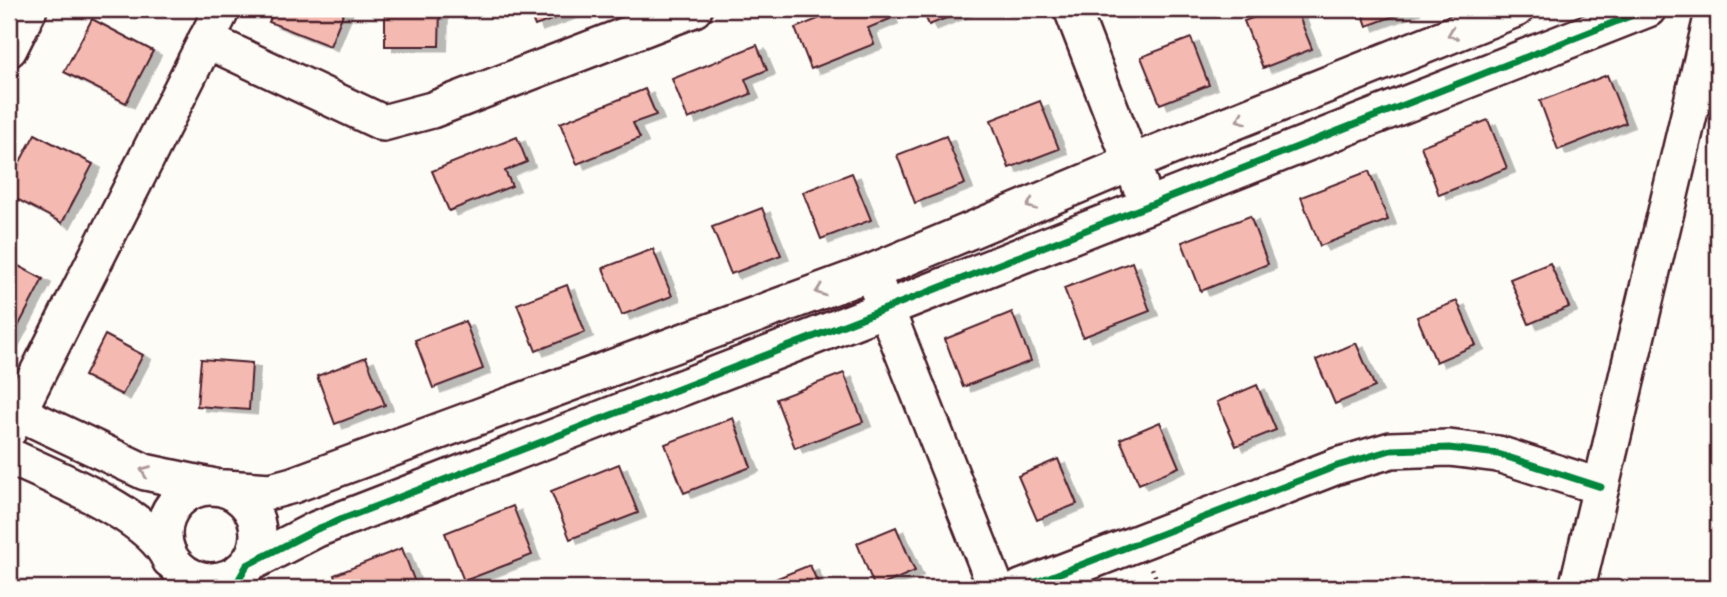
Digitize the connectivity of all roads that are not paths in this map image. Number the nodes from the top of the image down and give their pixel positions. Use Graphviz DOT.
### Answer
graph roads {
  1 [pos="29,9"];
  2 [pos="222,9"];
  3 [pos="694,9"];
  4 [pos="1072,9"];
  5 [pos="1516,9"];
  6 [pos="1648,9"];
  7 [pos="1714,9"];
  8 [pos="206,40"];
  9 [pos="9,49"];
  10 [pos="1132,163"];
  11 [pos="1148,204"];
  12 [pos="872,271"];
  13 [pos="886,309"];
  14 [pos="11,416"];
  15 [pos="9,456"];
  16 [pos="218,487"];
  17 [pos="1601,487"];
  18 [pos="168,554"];
  19 [pos="240,577"];
  20 [pos="181,588"];
  21 [pos="996,588"];
  22 [pos="1021,588"];
  23 [pos="1577,588"];
  1 -- 9 [label="street"];
  2 -- 8 [label="street"];
  3 -- 8 [label="street"];
  4 -- 10 [label="street"];
  5 -- 10 [label="street, one-way"];
  6 -- 11 [label="street"];
  7 -- 17 [label="street"];
  8 -- 14 [label="street"];
  10 -- 11 [label="street"];
  10 -- 12 [label="street, one-way"];
  11 -- 13 [label="street"];
  12 -- 13 [label="street"];
  12 -- 16 [label="street, one-way"];
  13 -- 19 [label="street"];
  13 -- 21 [label="street"];
  16 -- 14 [label="street, one-way"];
  15 -- 18 [label="street"];
  16 -- 18 [label="street"];
  16 -- 19 [label="street"];
  17 -- 22 [label="street"];
  17 -- 23 [label="street"];
  18 -- 19 [label="street"];
  18 -- 20 [label="street"];
}
